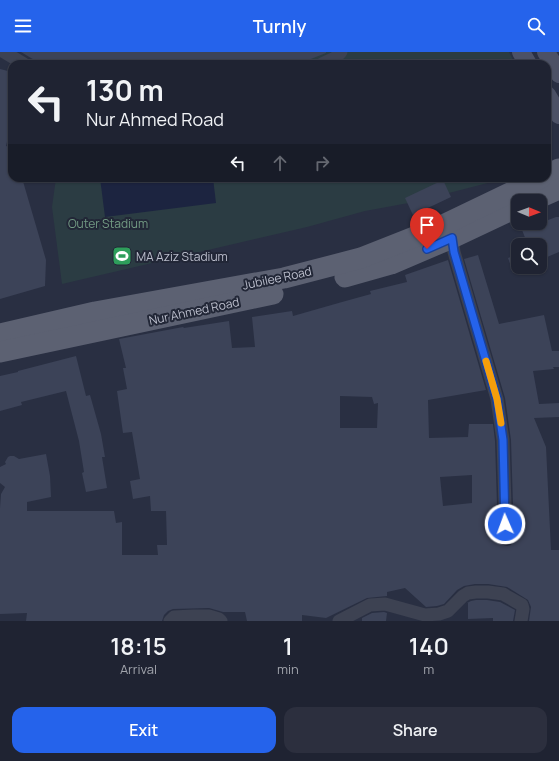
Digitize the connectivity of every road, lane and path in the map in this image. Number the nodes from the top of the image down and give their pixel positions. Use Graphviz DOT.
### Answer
graph roads {
  1 [pos="4,52"];
  2 [pos="341,52"];
  3 [pos="17,60"];
  4 [pos="331,60"];
  5 [pos="551,60"];
  6 [pos="559,74"];
  7 [pos="551,102"];
  8 [pos="559,115"];
  9 [pos="533,182"];
  10 [pos="559,189"];
  11 [pos="547,194"];
  12 [pos="511,210"];
  13 [pos="452,238"];
  14 [pos="0,334"];
  15 [pos="0,352"];
  16 [pos="506,538"];
  17 [pos="170,621"];
  18 [pos="221,621"];
  19 [pos="339,621"];
  20 [pos="521,621"];
  1 -- 3 [label="street"];
  2 -- 4 [label="street"];
  5 -- 6 [label="main road"];
  7 -- 8 [label="main road"];
  9 -- 14 [label="main road, Jubilee Road"];
  10 -- 11 [label="main road"];
  12 -- 13 [label="main road, Nur Ahmed Road"];
  13 -- 15 [label="main road, Nur Ahmed Road"];
  13 -- 16 [label="street"];
  17 -- 18 [label="street"];
  19 -- 20 [label="street"];
}
